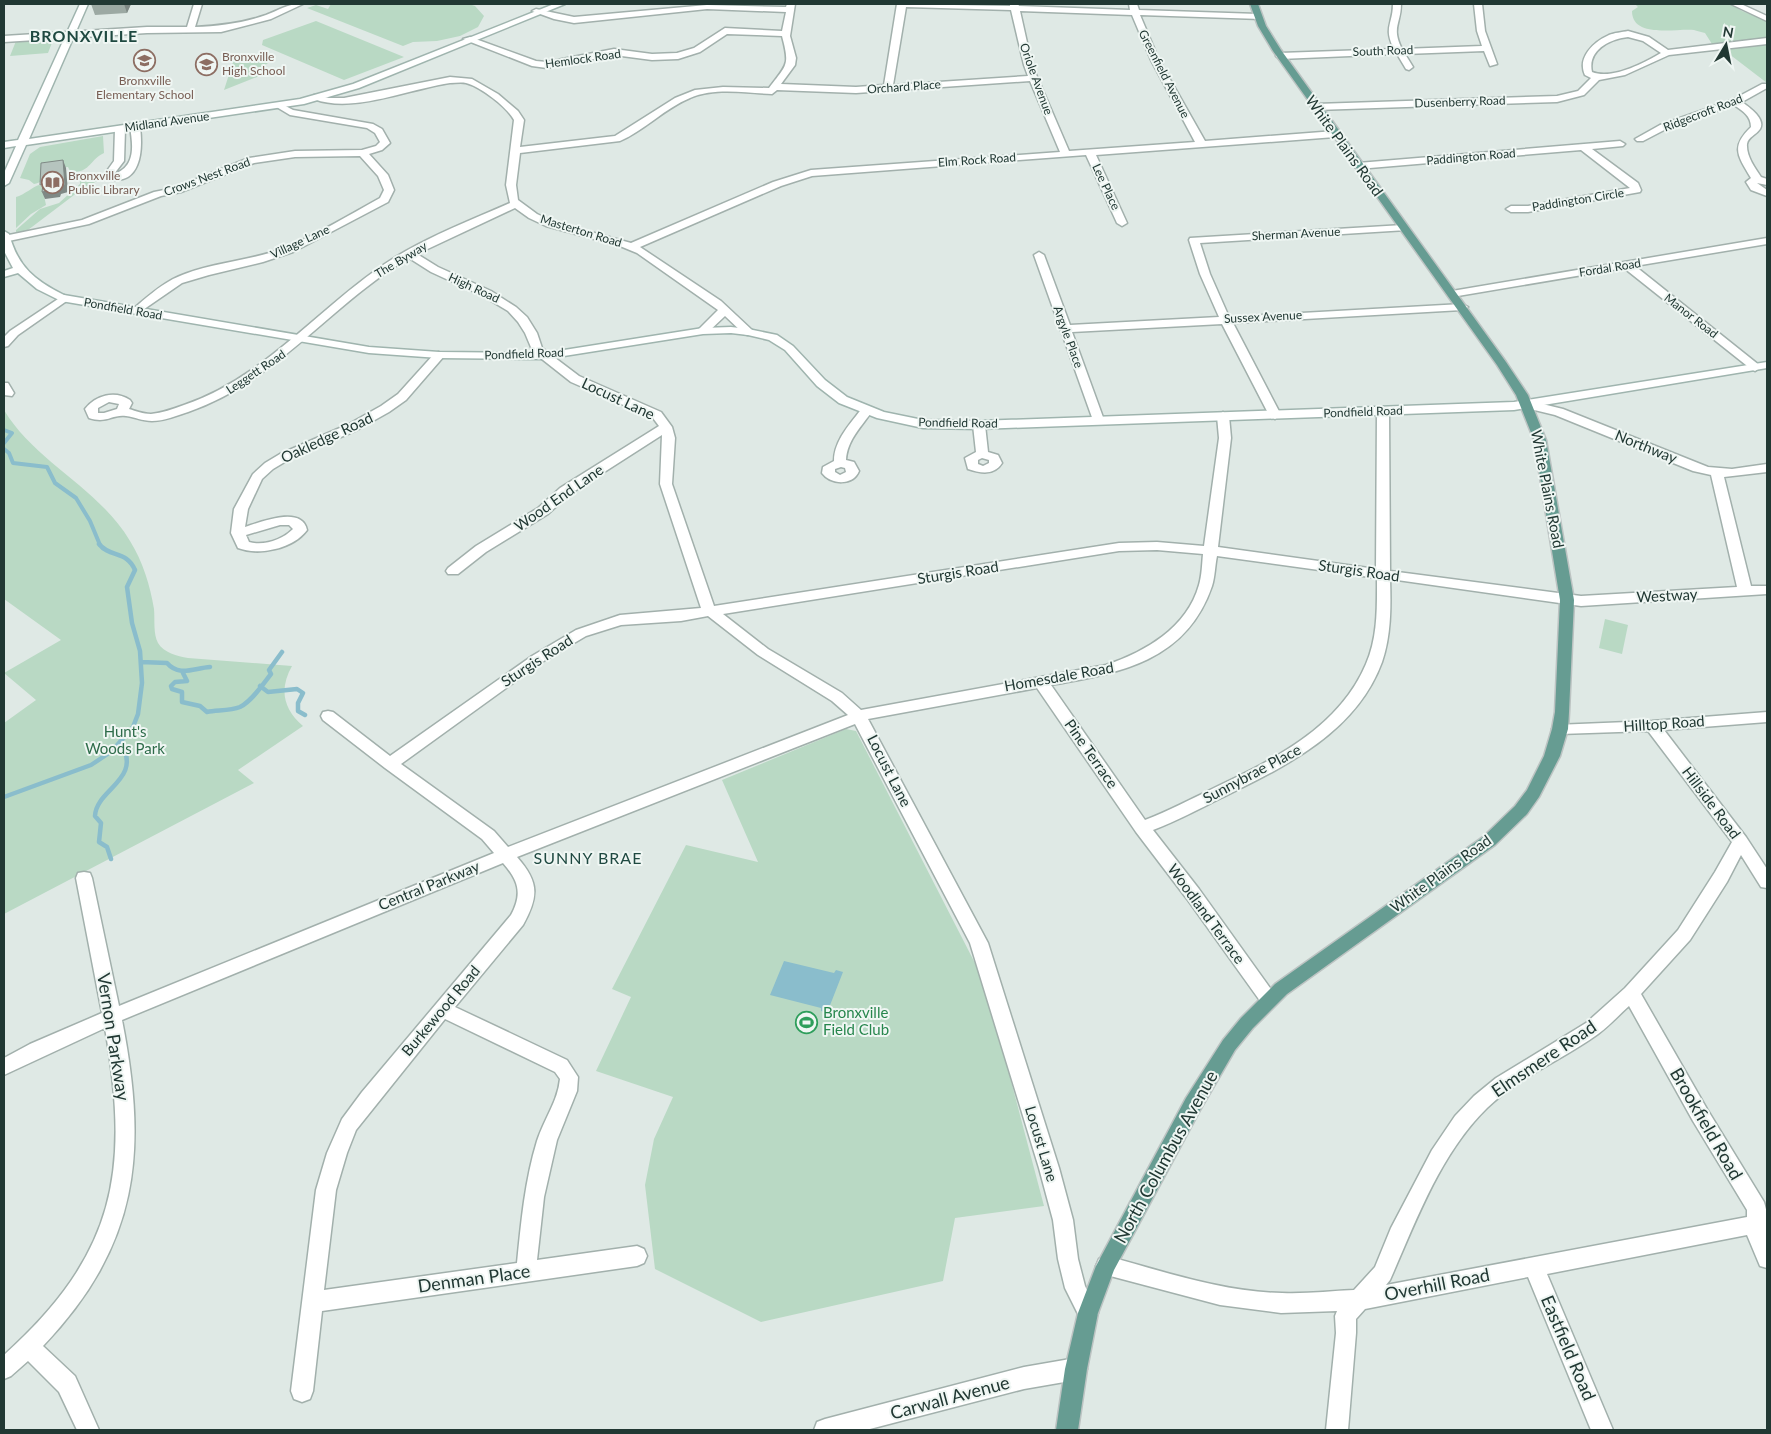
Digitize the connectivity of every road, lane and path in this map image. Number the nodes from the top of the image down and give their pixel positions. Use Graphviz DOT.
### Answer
graph roads {
  1 [pos="84,4"];
  2 [pos="198,4"];
  3 [pos="300,4"];
  4 [pos="554,4"];
  5 [pos="561,4"];
  6 [pos="902,4"];
  7 [pos="1254,4"];
  8 [pos="1397,4"];
  9 [pos="1481,4"];
  10 [pos="1735,4"];
  11 [pos="1014,6"];
  12 [pos="790,7"];
  13 [pos="1134,8"];
  14 [pos="538,12"];
  15 [pos="1258,17"];
  16 [pos="1767,19"];
  17 [pos="190,30"];
  18 [pos="70,34"];
  19 [pos="786,34"];
  20 [pos="4,39"];
  21 [pos="469,39"];
  22 [pos="1767,41"];
  23 [pos="1486,48"];
  24 [pos="1400,51"];
  25 [pos="1666,53"];
  26 [pos="1280,56"];
  27 [pos="1493,64"];
  28 [pos="1409,67"];
  29 [pos="1596,77"];
  30 [pos="1033,78"];
  31 [pos="1765,86"];
  32 [pos="888,88"];
  33 [pos="774,89"];
  34 [pos="317,97"];
  35 [pos="1735,102"];
  36 [pos="280,106"];
  37 [pos="1316,107"];
  38 [pos="136,126"];
  39 [pos="120,129"];
  40 [pos="1335,134"];
  41 [pos="1640,139"];
  42 [pos="20,143"];
  43 [pos="1201,143"];
  44 [pos="1620,144"];
  45 [pos="4,146"];
  46 [pos="1584,148"];
  47 [pos="515,151"];
  48 [pos="1089,152"];
  49 [pos="363,153"];
  50 [pos="1065,153"];
  51 [pos="134,162"];
  52 [pos="118,163"];
  53 [pos="1358,166"];
  54 [pos="1762,180"];
  55 [pos="4,183"];
  56 [pos="1767,193"];
  57 [pos="516,204"];
  58 [pos="1511,209"];
  59 [pos="1122,223"];
  60 [pos="1403,228"];
  61 [pos="4,237"];
  62 [pos="1767,241"];
  63 [pos="633,246"];
  64 [pos="410,254"];
  65 [pos="1039,255"];
  66 [pos="1626,265"];
  67 [pos="18,270"];
  68 [pos="4,274"];
  69 [pos="1452,294"];
  70 [pos="64,298"];
  71 [pos="1462,307"];
  72 [pos="137,311"];
  73 [pos="724,311"];
  74 [pos="1224,320"];
  75 [pos="1065,329"];
  76 [pos="703,331"];
  77 [pos="748,332"];
  78 [pos="301,339"];
  79 [pos="4,344"];
  80 [pos="439,355"];
  81 [pos="545,356"];
  82 [pos="1761,366"];
  83 [pos="1526,404"];
  84 [pos="868,410"];
  85 [pos="1383,411"];
  86 [pos="121,412"];
  87 [pos="1275,415"];
  88 [pos="1223,416"];
  89 [pos="1098,420"];
  90 [pos="979,425"];
  91 [pos="666,427"];
  92 [pos="982,454"];
  93 [pos="840,463"];
  94 [pos="1767,468"];
  95 [pos="1717,474"];
  96 [pos="238,533"];
  97 [pos="1212,550"];
  98 [pos="453,571"];
  99 [pos="1383,574"];
  100 [pos="1767,590"];
  101 [pos="1745,592"];
  102 [pos="1567,600"];
  103 [pos="710,611"];
  104 [pos="1040,681"];
  105 [pos="328,716"];
  106 [pos="858,716"];
  107 [pos="1767,717"];
  108 [pos="1652,726"];
  109 [pos="1560,729"];
  110 [pos="390,764"];
  111 [pos="1142,828"];
  112 [pos="1740,841"];
  113 [pos="505,856"];
  114 [pos="84,878"];
  115 [pos="1767,882"];
  116 [pos="1353,938"];
  117 [pos="1631,993"];
  118 [pos="1269,1000"];
  119 [pos="443,1010"];
  120 [pos="112,1016"];
  121 [pos="4,1068"];
  122 [pos="1762,1223"];
  123 [pos="636,1256"];
  124 [pos="1767,1258"];
  125 [pos="1106,1266"];
  126 [pos="1534,1267"];
  127 [pos="526,1271"];
  128 [pos="1358,1300"];
  129 [pos="313,1302"];
  130 [pos="1088,1313"];
  131 [pos="29,1347"];
  132 [pos="4,1369"];
  133 [pos="1076,1370"];
  134 [pos="302,1391"];
  135 [pos="88,1430"];
  136 [pos="825,1430"];
  137 [pos="1067,1430"];
  138 [pos="1337,1430"];
  139 [pos="1602,1430"];
  1 -- 18 [label="street"];
  2 -- 17 [label="street"];
  3 -- 17 [label="street"];
  4 -- 14 [label="street, Midland Avenue"];
  5 -- 14 [label="street, Midland Avenue"];
  6 -- 11 [label="street"];
  6 -- 32 [label="street"];
  7 -- 15 [label="main road, White Plains Road"];
  8 -- 24 [label="street"];
  9 -- 23 [label="street"];
  10 -- 16 [label="street"];
  11 -- 13 [label="street"];
  11 -- 30 [label="street, Oriole Avenue"];
  12 -- 14 [label="street"];
  12 -- 19 [label="street"];
  13 -- 15 [label="street"];
  13 -- 43 [label="street, Greenfield Avenue"];
  14 -- 21 [label="street, Midland Avenue"];
  15 -- 26 [label="main road, White Plains Road"];
  17 -- 18 [label="street"];
  18 -- 20 [label="street"];
  18 -- 42 [label="street"];
  19 -- 21 [label="street, Hemlock Road"];
  19 -- 33 [label="street"];
  21 -- 34 [label="street, Midland Avenue"];
  22 -- 25 [label="street"];
  23 -- 24 [label="street, South Road"];
  23 -- 27 [label="street"];
  24 -- 26 [label="street, South Road"];
  24 -- 28 [label="street"];
  25 -- 29 [label="street"];
  25 -- 29 [label="street"];
  26 -- 37 [label="main road, White Plains Road"];
  29 -- 37 [label="street, Dusenberry Road"];
  30 -- 32 [label="street, Orchard Place"];
  30 -- 50 [label="street, Oriole Avenue"];
  31 -- 35 [label="street, Ridgecroft Road"];
  32 -- 33 [label="street, Orchard Place"];
  33 -- 47 [label="street, Orchard Place"];
  34 -- 36 [label="street, Midland Avenue"];
  34 -- 47 [label="street"];
  35 -- 41 [label="street, Ridgecroft Road"];
  35 -- 54 [label="street"];
  36 -- 38 [label="street, Midland Avenue"];
  36 -- 49 [label="street, Crows Nest Road"];
  37 -- 40 [label="main road, White Plains Road"];
  38 -- 39 [label="street, Midland Avenue"];
  38 -- 51 [label="street"];
  39 -- 42 [label="street, Midland Avenue"];
  39 -- 52 [label="street"];
  40 -- 43 [label="street, Elm Rock Road"];
  40 -- 53 [label="main road, White Plains Road"];
  42 -- 45 [label="street, Midland Avenue"];
  42 -- 55 [label="street"];
  43 -- 48 [label="street, Elm Rock Road"];
  44 -- 46 [label="street"];
  46 -- 53 [label="street, Paddington Road"];
  46 -- 58 [label="street, Paddington Circle"];
  47 -- 57 [label="street"];
  48 -- 50 [label="street, Elm Rock Road"];
  48 -- 59 [label="street, Lee Place"];
  49 -- 61 [label="street, Crows Nest Road"];
  49 -- 72 [label="street, Village Lane"];
  50 -- 63 [label="street, Elm Rock Road"];
  51 -- 52 [label="street"];
  51 -- 52 [label="street"];
  53 -- 60 [label="main road, White Plains Road"];
  54 -- 56 [label="street"];
  57 -- 63 [label="street, Masterton Road"];
  57 -- 64 [label="street, The Byway"];
  60 -- 69 [label="main road, White Plains Road"];
  60 -- 74 [label="street, Sherman Avenue"];
  61 -- 67 [label="street, Pondfield Road"];
  62 -- 66 [label="street, Fordal Road"];
  63 -- 73 [label="street, Masterton Road"];
  64 -- 78 [label="street, The Byway"];
  64 -- 81 [label="street, High Road"];
  65 -- 75 [label="street, Argyle Place"];
  66 -- 69 [label="street, Fordal Road"];
  66 -- 82 [label="street, Manor Road"];
  67 -- 68 [label="street"];
  67 -- 70 [label="street, Pondfield Road"];
  69 -- 71 [label="main road, White Plains Road"];
  70 -- 72 [label="street, Pondfield Road"];
  70 -- 79 [label="street"];
  71 -- 74 [label="street, Sussex Avenue"];
  71 -- 83 [label="main road, White Plains Road"];
  72 -- 78 [label="street, Pondfield Road"];
  73 -- 76 [label="street"];
  73 -- 77 [label="street, Masterton Road"];
  74 -- 75 [label="street, Sussex Avenue"];
  74 -- 87 [label="street"];
  75 -- 89 [label="street, Argyle Place"];
  76 -- 77 [label="street, Pondfield Road"];
  76 -- 81 [label="street, Pondfield Road"];
  77 -- 84 [label="street, Pondfield Road"];
  78 -- 80 [label="street, Pondfield Road"];
  78 -- 86 [label="street, Leggett Road"];
  80 -- 81 [label="street, Pondfield Road"];
  80 -- 96 [label="street, Oakledge Road"];
  81 -- 91 [label="street, Locust Lane"];
  82 -- 83 [label="street, Pondfield Road"];
  83 -- 85 [label="street, Pondfield Road"];
  83 -- 95 [label="street, Northway"];
  83 -- 102 [label="main road, White Plains Road"];
  84 -- 90 [label="street, Pondfield Road"];
  84 -- 93 [label="street"];
  85 -- 87 [label="street, Pondfield Road"];
  85 -- 99 [label="street, Sunnybrae Place"];
  87 -- 88 [label="street, Pondfield Road"];
  88 -- 89 [label="street, Pondfield Road"];
  88 -- 97 [label="street, Homesdale Road"];
  89 -- 90 [label="street, Pondfield Road"];
  90 -- 92 [label="street"];
  91 -- 98 [label="street, Wood End Lane"];
  91 -- 103 [label="street, Locust Lane"];
  94 -- 95 [label="street, Northway"];
  95 -- 101 [label="street"];
  97 -- 99 [label="street, Sturgis Road"];
  97 -- 103 [label="street, Sturgis Road"];
  97 -- 104 [label="street, Homesdale Road"];
  99 -- 102 [label="street, Sturgis Road"];
  99 -- 111 [label="street, Sunnybrae Place"];
  100 -- 101 [label="street, Westway"];
  101 -- 102 [label="street, Westway"];
  102 -- 109 [label="main road, White Plains Road"];
  103 -- 106 [label="street, Locust Lane"];
  103 -- 110 [label="street, Sturgis Road"];
  104 -- 106 [label="street, Homesdale Road"];
  104 -- 111 [label="street, Pine Terrace"];
  105 -- 110 [label="street, Burkewood Road"];
  106 -- 113 [label="street, Central Parkway"];
  106 -- 130 [label="street, Locust Lane"];
  107 -- 108 [label="street, Hilltop Road"];
  108 -- 109 [label="street, Hilltop Road"];
  108 -- 112 [label="street, Hillside Road"];
  109 -- 116 [label="main road, White Plains Road"];
  110 -- 113 [label="street, Burkewood Road"];
  111 -- 118 [label="street, Woodland Terrace"];
  112 -- 115 [label="street, Hillside Road"];
  112 -- 117 [label="street, Elmsmere Road"];
  113 -- 119 [label="street, Burkewood Road"];
  113 -- 120 [label="street, Central Parkway"];
  114 -- 120 [label="street, Vernon Parkway"];
  116 -- 118 [label="main road, North Columbus Avenue"];
  117 -- 122 [label="street, Brookfield Road"];
  117 -- 128 [label="street, Elmsmere Road"];
  118 -- 125 [label="main road, North Columbus Avenue"];
  119 -- 127 [label="street"];
  119 -- 129 [label="street, Burkewood Road"];
  120 -- 121 [label="street, Central Parkway"];
  120 -- 131 [label="street, Vernon Parkway"];
  122 -- 124 [label="street, Brookfield Road"];
  122 -- 126 [label="street, Overhill Road"];
  123 -- 127 [label="street, Denman Place"];
  125 -- 128 [label="street, Overhill Road"];
  125 -- 130 [label="main road, North Columbus Avenue"];
  126 -- 128 [label="street, Overhill Road"];
  126 -- 139 [label="street, Eastfield Road"];
  127 -- 129 [label="street, Denman Place"];
  128 -- 138 [label="street, Elmsmere Road"];
  129 -- 134 [label="street, Burkewood Road"];
  130 -- 133 [label="main road, North Columbus Avenue"];
  131 -- 132 [label="street, Vernon Parkway"];
  131 -- 135 [label="street"];
  133 -- 136 [label="street, Carwall Avenue"];
  133 -- 137 [label="main road, North Columbus Avenue"];
}
